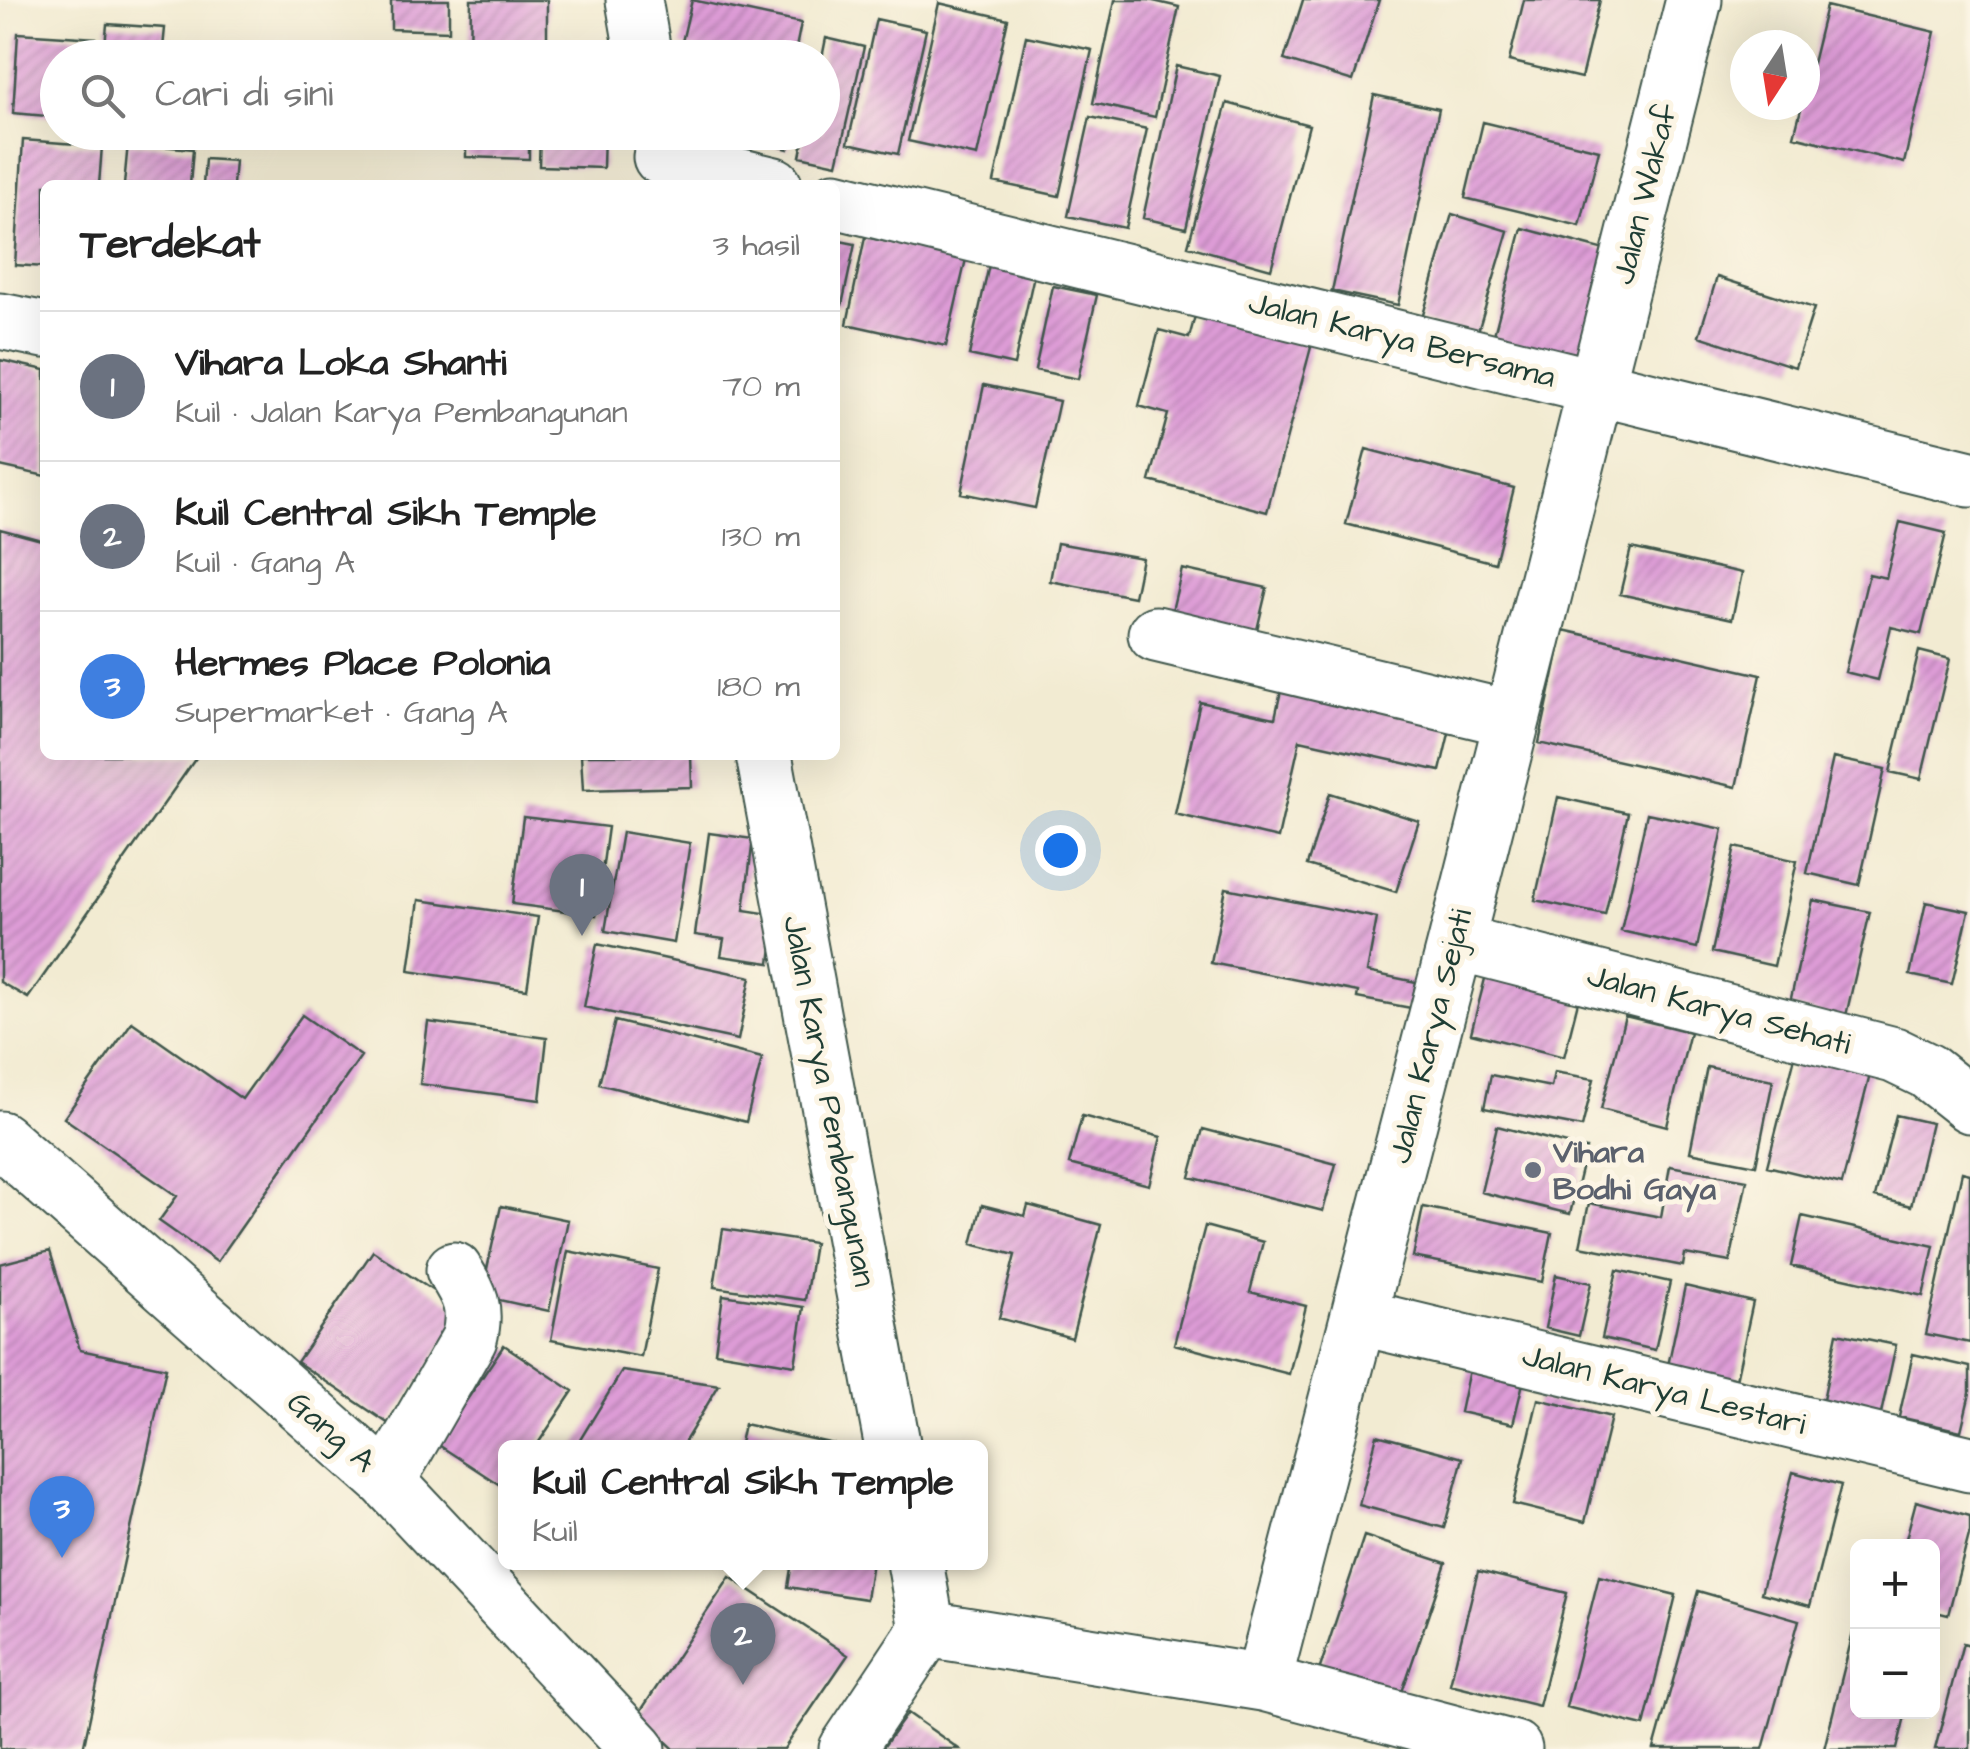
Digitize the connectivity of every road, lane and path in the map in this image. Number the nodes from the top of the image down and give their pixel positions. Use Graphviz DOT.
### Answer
graph roads {
  1 [pos="634,0"];
  2 [pos="1689,1"];
  3 [pos="641,40"];
  4 [pos="661,158"];
  5 [pos="753,180"];
  6 [pos="840,201"];
  7 [pos="0,321"];
  8 [pos="40,329"];
  9 [pos="1596,388"];
  10 [pos="1970,479"];
  11 [pos="1156,634"];
  12 [pos="1512,719"];
  13 [pos="765,760"];
  14 [pos="1456,942"];
  15 [pos="1970,1105"];
  16 [pos="0,1140"];
  17 [pos="454,1270"];
  18 [pos="1358,1317"];
  19 [pos="892,1440"];
  20 [pos="1970,1464"];
  21 [pos="386,1481"];
  22 [pos="917,1570"];
  23 [pos="928,1629"];
  24 [pos="1263,1683"];
  25 [pos="638,1749"];
  26 [pos="846,1749"];
  27 [pos="1514,1749"];
  1 -- 3 [label="street"];
  2 -- 9 [label="street, Jalan Wakaf"];
  4 -- 5 [label="street"];
  6 -- 9 [label="street, Jalan Karya Bersama"];
  7 -- 8 [label="street"];
  9 -- 10 [label="street, Jalan Karya Bersama"];
  9 -- 12 [label="street, Jalan Karya Sejati"];
  11 -- 12 [label="street"];
  12 -- 14 [label="street, Jalan Karya Sejati"];
  13 -- 19 [label="street, Jalan Karya Pembangunan"];
  14 -- 15 [label="street, Jalan Karya Sehati"];
  14 -- 18 [label="street, Jalan Karya Sejati"];
  16 -- 21 [label="street, Gang A"];
  17 -- 21 [label="street"];
  18 -- 20 [label="street, Jalan Karya Lestari"];
  18 -- 24 [label="street, Jalan Karya Sejati"];
  21 -- 25 [label="street, Gang A"];
  22 -- 23 [label="street"];
  23 -- 24 [label="street"];
  23 -- 26 [label="street"];
  24 -- 27 [label="street"];
}
